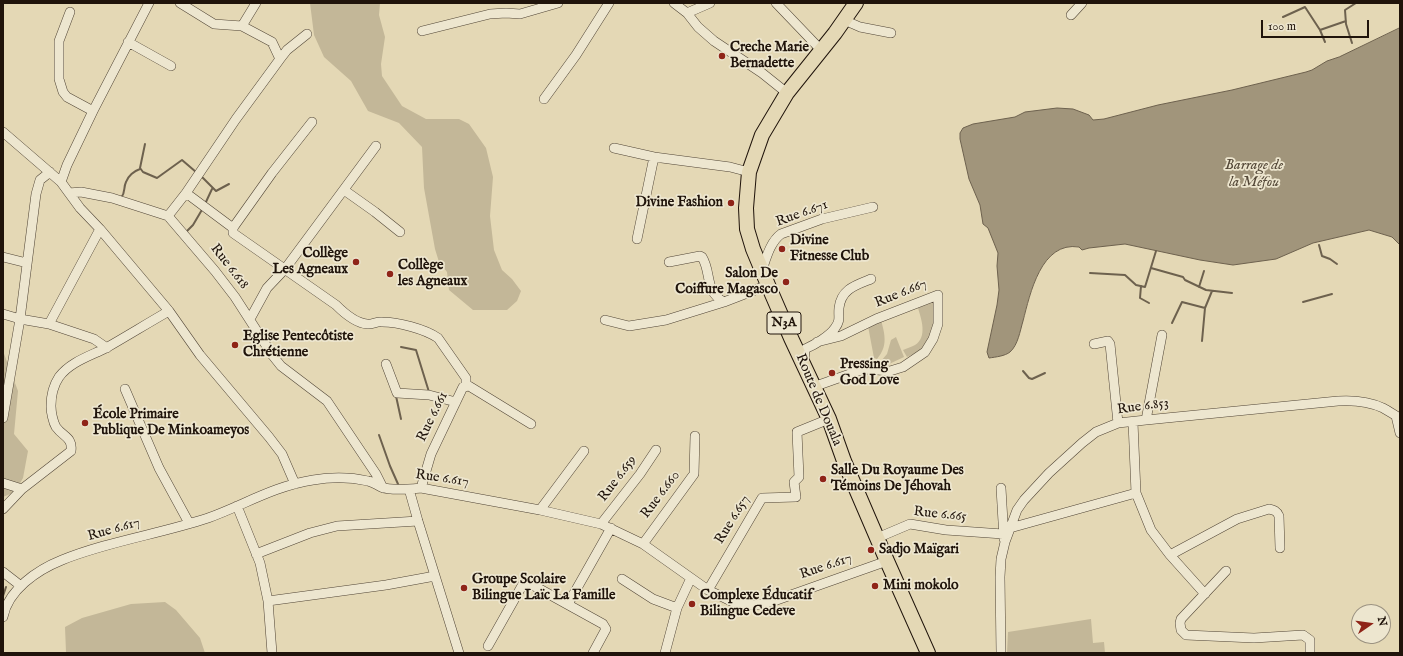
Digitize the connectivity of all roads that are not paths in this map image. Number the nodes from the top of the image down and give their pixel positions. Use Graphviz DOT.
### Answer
graph roads {
  1 [pos="149,3"];
  2 [pos="180,3"];
  3 [pos="256,3"];
  4 [pos="558,3"];
  5 [pos="609,3"];
  6 [pos="674,3"];
  7 [pos="710,3"];
  8 [pos="776,3"];
  9 [pos="856,3"];
  10 [pos="1082,3"];
  11 [pos="70,12"];
  12 [pos="687,13"];
  13 [pos="1071,15"];
  14 [pos="844,20"];
  15 [pos="242,26"];
  16 [pos="422,31"];
  17 [pos="890,33"];
  18 [pos="307,34"];
  19 [pos="128,42"];
  20 [pos="821,50"];
  21 [pos="280,59"];
  22 [pos="171,66"];
  23 [pos="787,93"];
  24 [pos="544,99"];
  25 [pos="93,111"];
  26 [pos="312,122"];
  27 [pos="3,132"];
  28 [pos="376,146"];
  29 [pos="614,148"];
  30 [pos="654,157"];
  31 [pos="50,172"];
  32 [pos="749,172"];
  33 [pos="61,182"];
  34 [pos="344,190"];
  35 [pos="69,193"];
  36 [pos="186,193"];
  37 [pos="873,207"];
  38 [pos="168,216"];
  39 [pos="233,228"];
  40 [pos="100,229"];
  41 [pos="400,232"];
  42 [pos="637,239"];
  43 [pos="3,257"];
  44 [pos="669,262"];
  45 [pos="27,263"];
  46 [pos="284,269"];
  47 [pos="762,270"];
  48 [pos="871,279"];
  49 [pos="768,286"];
  50 [pos="724,302"];
  51 [pos="169,311"];
  52 [pos="3,314"];
  53 [pos="20,319"];
  54 [pos="250,319"];
  55 [pos="605,320"];
  56 [pos="49,324"];
  57 [pos="1162,335"];
  58 [pos="817,342"];
  59 [pos="1094,344"];
  60 [pos="107,348"];
  61 [pos="386,364"];
  62 [pos="804,366"];
  63 [pos="466,386"];
  64 [pos="813,387"];
  65 [pos="125,389"];
  66 [pos="456,402"];
  67 [pos="1398,417"];
  68 [pos="3,418"];
  69 [pos="829,419"];
  70 [pos="1146,420"];
  71 [pos="1133,422"];
  72 [pos="531,424"];
  73 [pos="1118,424"];
  74 [pos="1400,433"];
  75 [pos="695,436"];
  76 [pos="656,450"];
  77 [pos="584,452"];
  78 [pos="3,483"];
  79 [pos="295,484"];
  80 [pos="383,488"];
  81 [pos="421,488"];
  82 [pos="1000,488"];
  83 [pos="22,489"];
  84 [pos="409,489"];
  85 [pos="1136,493"];
  86 [pos="237,506"];
  87 [pos="3,508"];
  88 [pos="540,510"];
  89 [pos="418,521"];
  90 [pos="189,523"];
  91 [pos="601,524"];
  92 [pos="611,528"];
  93 [pos="1010,528"];
  94 [pos="877,538"];
  95 [pos="1004,538"];
  96 [pos="643,544"];
  97 [pos="1280,548"];
  98 [pos="256,554"];
  99 [pos="1170,555"];
  100 [pos="887,561"];
  101 [pos="1226,571"];
  102 [pos="3,572"];
  103 [pos="435,576"];
  104 [pos="691,578"];
  105 [pos="622,579"];
  106 [pos="21,586"];
  107 [pos="708,590"];
  108 [pos="1205,594"];
  109 [pos="268,601"];
  110 [pos="568,604"];
  111 [pos="677,608"];
  112 [pos="3,617"];
  113 [pos="488,646"];
  114 [pos="272,653"];
  115 [pos="459,653"];
  116 [pos="593,653"];
  117 [pos="665,653"];
  118 [pos="928,653"];
  119 [pos="1002,653"];
  120 [pos="1310,653"];
  1 -- 19 [label="street"];
  2 -- 15 [label="street"];
  3 -- 15 [label="street"];
  4 -- 16 [label="street"];
  5 -- 24 [label="street"];
  6 -- 12 [label="street"];
  7 -- 12 [label="street"];
  8 -- 20 [label="street"];
  9 -- 14 [label="highway, Route de Douala / N3A"];
  10 -- 13 [label="street"];
  11 -- 25 [label="street"];
  12 -- 23 [label="street"];
  14 -- 17 [label="street"];
  14 -- 20 [label="highway, Route de Douala / N3A"];
  15 -- 21 [label="street"];
  18 -- 21 [label="street"];
  19 -- 22 [label="street"];
  19 -- 25 [label="street"];
  20 -- 23 [label="highway, Route de Douala / N3A"];
  21 -- 36 [label="street"];
  23 -- 32 [label="highway, Route de Douala / N3A"];
  25 -- 33 [label="street"];
  26 -- 39 [label="street"];
  27 -- 31 [label="street"];
  28 -- 34 [label="street"];
  29 -- 30 [label="street"];
  30 -- 32 [label="street"];
  30 -- 42 [label="street"];
  31 -- 33 [label="street"];
  31 -- 45 [label="street"];
  32 -- 47 [label="highway, Route de Douala / N3A"];
  33 -- 35 [label="street"];
  34 -- 41 [label="street"];
  34 -- 46 [label="street"];
  35 -- 38 [label="street"];
  35 -- 40 [label="street"];
  36 -- 38 [label="street"];
  36 -- 39 [label="street"];
  37 -- 47 [label="street, Rue 6.671"];
  38 -- 54 [label="street, Rue 6.618"];
  39 -- 46 [label="street"];
  40 -- 51 [label="street"];
  40 -- 56 [label="street"];
  43 -- 45 [label="street"];
  44 -- 50 [label="street"];
  45 -- 53 [label="street"];
  46 -- 54 [label="street"];
  46 -- 63 [label="street"];
  47 -- 49 [label="highway, Route de Douala / N3A"];
  48 -- 58 [label="street"];
  49 -- 50 [label="street"];
  49 -- 62 [label="highway, Route de Douala / N3A"];
  50 -- 55 [label="street"];
  51 -- 60 [label="street"];
  51 -- 79 [label="street"];
  52 -- 53 [label="street"];
  53 -- 56 [label="street"];
  53 -- 68 [label="street"];
  54 -- 80 [label="street, Rue 6.618"];
  56 -- 60 [label="street"];
  57 -- 70 [label="street"];
  58 -- 62 [label="street"];
  58 -- 64 [label="street, Rue 6.667"];
  59 -- 73 [label="street"];
  60 -- 83 [label="street"];
  61 -- 66 [label="street"];
  62 -- 64 [label="highway, Route de Douala / N3A"];
  63 -- 66 [label="street, Rue 6.661"];
  63 -- 72 [label="street, Rue 6.661"];
  64 -- 69 [label="highway, Route de Douala / N3A"];
  65 -- 90 [label="street"];
  66 -- 81 [label="street, Rue 6.661"];
  67 -- 70 [label="street, Rue 6.853"];
  67 -- 74 [label="street"];
  69 -- 94 [label="highway, Route de Douala / N3A"];
  69 -- 107 [label="street, Rue 6.657"];
  70 -- 71 [label="street, Rue 6.853"];
  71 -- 73 [label="street, Rue 6.853"];
  71 -- 85 [label="street"];
  73 -- 93 [label="street, Rue 6.853"];
  75 -- 96 [label="street, Rue 6.660"];
  76 -- 91 [label="street, Rue 6.659"];
  77 -- 88 [label="street"];
  78 -- 83 [label="street"];
  79 -- 80 [label="street, Rue 6.617"];
  79 -- 86 [label="street, Rue 6.617"];
  80 -- 84 [label="street, Rue 6.617"];
  81 -- 84 [label="street, Rue 6.617"];
  81 -- 88 [label="street, Rue 6.617"];
  82 -- 95 [label="street"];
  83 -- 87 [label="street"];
  84 -- 89 [label="street"];
  85 -- 93 [label="street"];
  85 -- 99 [label="street"];
  86 -- 90 [label="street, Rue 6.617"];
  86 -- 98 [label="street"];
  88 -- 91 [label="street, Rue 6.617"];
  89 -- 98 [label="street"];
  89 -- 103 [label="street"];
  90 -- 106 [label="street, Rue 6.617"];
  91 -- 92 [label="street, Rue 6.617"];
  92 -- 96 [label="street, Rue 6.617"];
  92 -- 110 [label="street"];
  93 -- 95 [label="street, Rue 6.853"];
  94 -- 95 [label="street, Rue 6.665"];
  94 -- 100 [label="highway, Route de Douala / N3A"];
  95 -- 119 [label="street, Rue 6.853"];
  96 -- 104 [label="street, Rue 6.617"];
  97 -- 99 [label="street"];
  98 -- 109 [label="street"];
  99 -- 108 [label="street"];
  100 -- 107 [label="street, Rue 6.617"];
  100 -- 118 [label="highway, Route de Douala / N3A"];
  101 -- 108 [label="street"];
  102 -- 106 [label="street"];
  103 -- 109 [label="street"];
  103 -- 115 [label="street"];
  104 -- 107 [label="street, Rue 6.617"];
  104 -- 111 [label="street"];
  105 -- 111 [label="street"];
  106 -- 112 [label="street, Rue 6.617"];
  108 -- 120 [label="street"];
  109 -- 114 [label="street"];
  110 -- 113 [label="street"];
  110 -- 116 [label="street"];
  111 -- 117 [label="street"];
}
